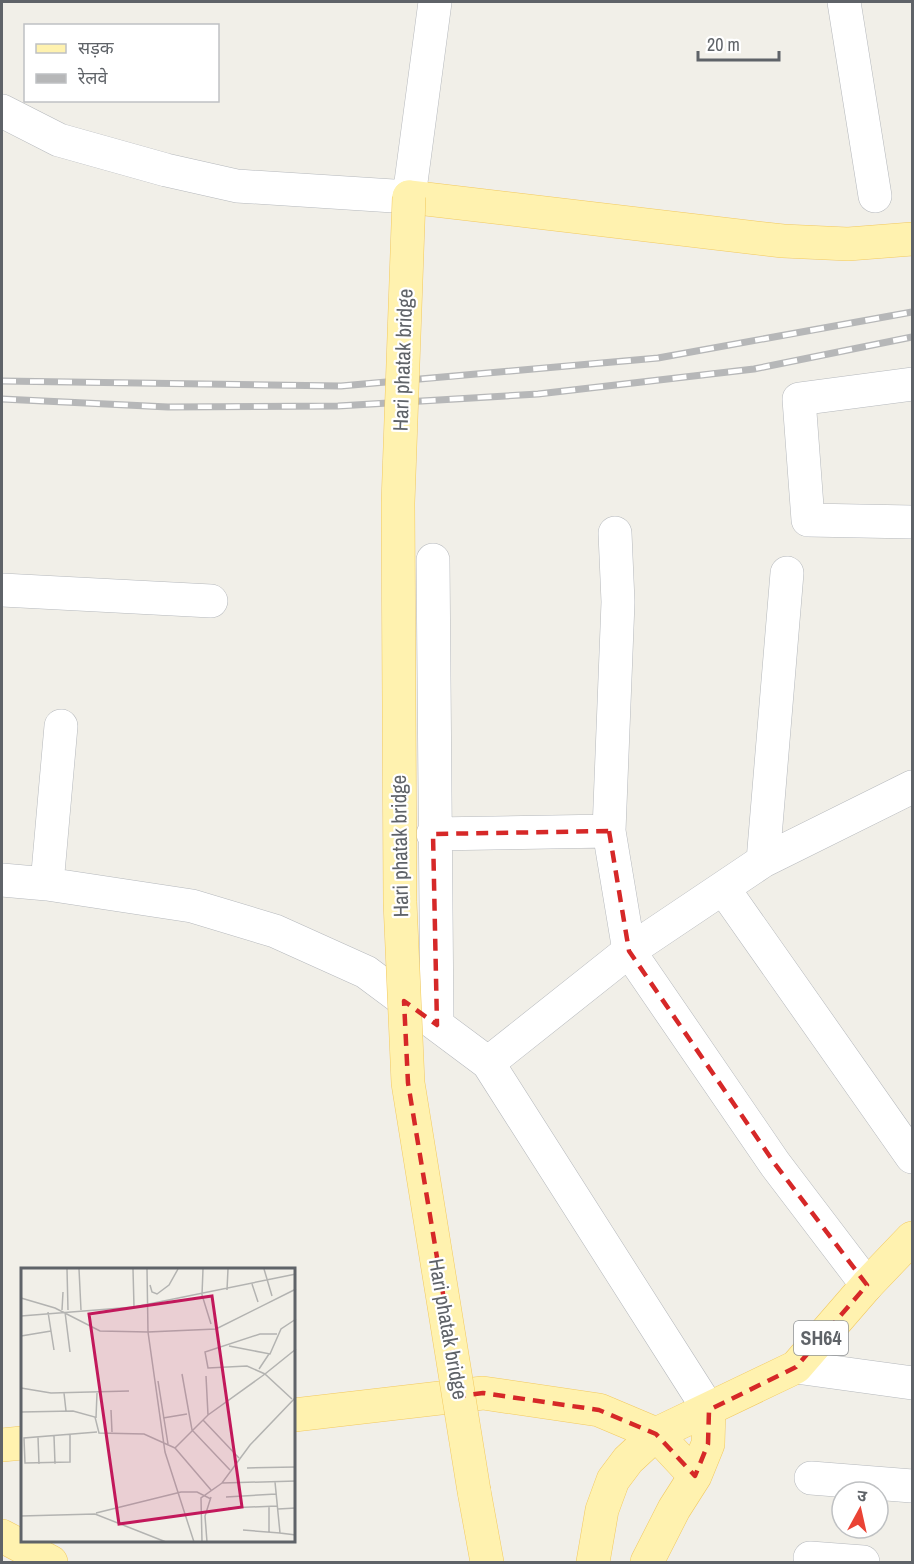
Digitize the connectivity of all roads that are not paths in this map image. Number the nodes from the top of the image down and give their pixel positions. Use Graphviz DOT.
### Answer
graph roads {
  1 [pos="435,2"];
  2 [pos="844,2"];
  3 [pos="2,111"];
  4 [pos="875,196"];
  5 [pos="410,197"];
  6 [pos="912,238"];
  7 [pos="912,384"];
  8 [pos="912,522"];
  9 [pos="615,533"];
  10 [pos="433,560"];
  11 [pos="787,573"];
  12 [pos="2,590"];
  13 [pos="211,601"];
  14 [pos="61,726"];
  15 [pos="912,787"];
  16 [pos="609,831"];
  17 [pos="433,834"];
  18 [pos="763,861"];
  19 [pos="2,880"];
  20 [pos="47,884"];
  21 [pos="723,888"];
  22 [pos="628,951"];
  23 [pos="437,1025"];
  24 [pos="488,1063"];
  25 [pos="912,1157"];
  26 [pos="912,1238"];
  27 [pos="867,1285"];
  28 [pos="796,1367"];
  29 [pos="912,1383"];
  30 [pos="709,1410"];
  31 [pos="296,1415"];
  32 [pos="656,1434"];
  33 [pos="21,1443"];
  34 [pos="2,1445"];
  35 [pos="695,1476"];
  36 [pos="811,1478"];
  37 [pos="912,1486"];
  38 [pos="2,1536"];
  39 [pos="810,1558"];
  40 [pos="51,1563"];
  41 [pos="487,1563"];
  42 [pos="593,1563"];
  43 [pos="647,1563"];
  44 [pos="863,1563"];
  1 -- 5 [label="street"];
  2 -- 4 [label="street"];
  3 -- 5 [label="street"];
  5 -- 6 [label="main road"];
  5 -- 41 [label="main road, Hari phatak bridge, bridge"];
  7 -- 8 [label="street"];
  9 -- 16 [label="street"];
  10 -- 17 [label="street"];
  11 -- 18 [label="street"];
  12 -- 13 [label="street"];
  14 -- 20 [label="street"];
  15 -- 18 [label="street"];
  16 -- 17 [label="street"];
  16 -- 22 [label="street"];
  17 -- 23 [label="street"];
  18 -- 21 [label="street"];
  19 -- 20 [label="street"];
  20 -- 23 [label="street"];
  21 -- 22 [label="street"];
  21 -- 25 [label="street"];
  22 -- 24 [label="street"];
  22 -- 27 [label="street"];
  23 -- 24 [label="street"];
  24 -- 30 [label="street"];
  26 -- 27 [label="main road, SH64"];
  27 -- 28 [label="main road, SH64"];
  28 -- 29 [label="street"];
  28 -- 30 [label="main road, SH64"];
  30 -- 32 [label="main road, SH64"];
  30 -- 35 [label="main road"];
  31 -- 32 [label="main road"];
  32 -- 35 [label="main road"];
  32 -- 42 [label="main road, SH64"];
  33 -- 34 [label="main road"];
  35 -- 43 [label="main road"];
  36 -- 37 [label="street"];
  38 -- 40 [label="main road"];
  39 -- 44 [label="street"];
}
